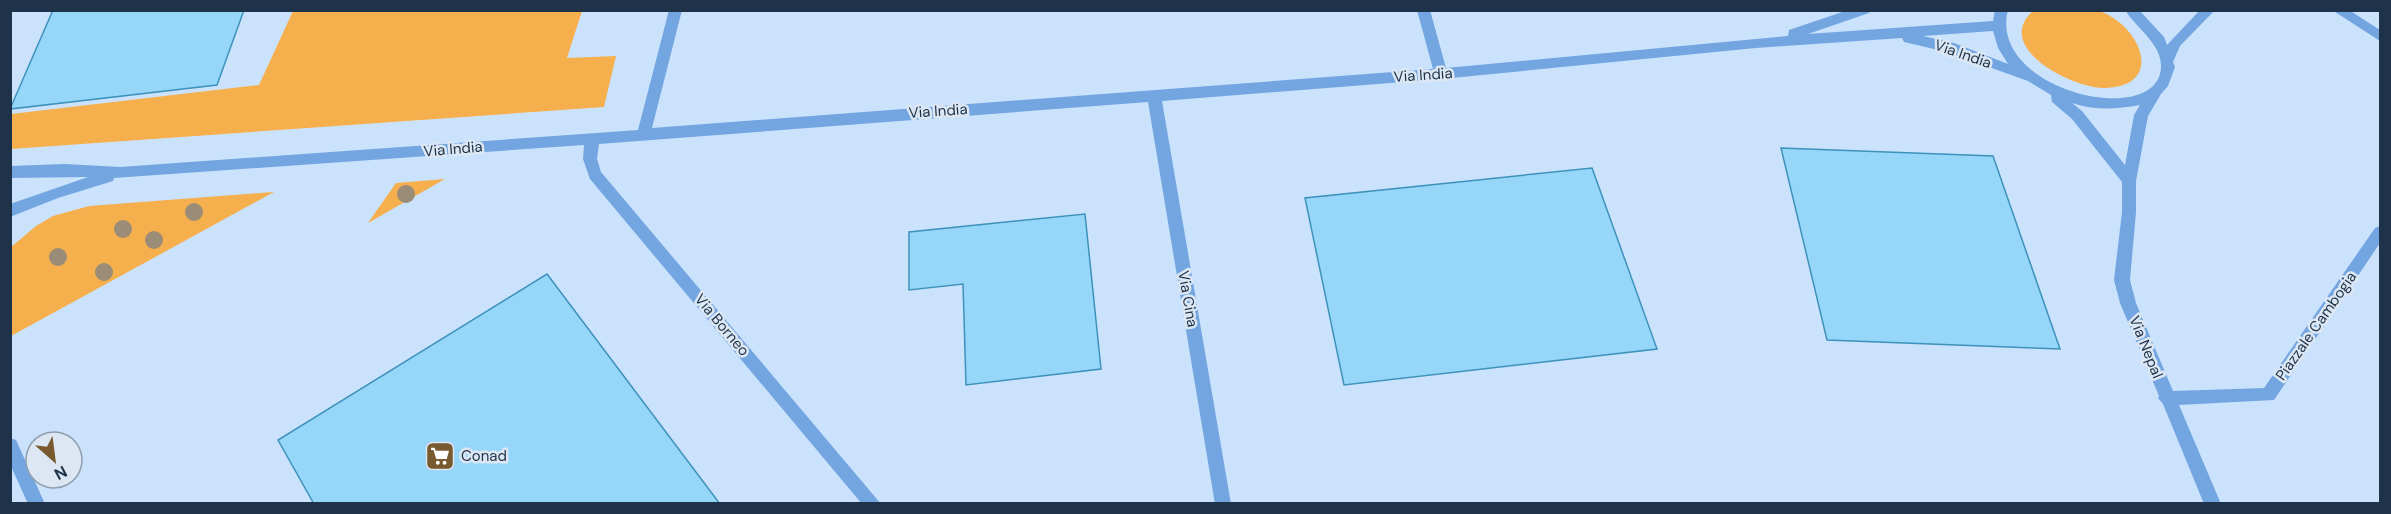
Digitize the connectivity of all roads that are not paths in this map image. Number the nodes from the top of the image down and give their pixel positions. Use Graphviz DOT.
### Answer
graph roads {
  1 [pos="676,10"];
  2 [pos="1423,10"];
  3 [pos="1864,10"];
  4 [pos="2131,10"];
  5 [pos="2209,10"];
  6 [pos="2338,10"];
  7 [pos="1998,17"];
  8 [pos="1895,34"];
  9 [pos="2380,36"];
  10 [pos="1756,43"];
  11 [pos="2168,59"];
  12 [pos="1441,74"];
  13 [pos="2037,82"];
  14 [pos="2154,94"];
  15 [pos="1154,95"];
  16 [pos="644,134"];
  17 [pos="592,138"];
  18 [pos="10,172"];
  19 [pos="120,173"];
  20 [pos="2129,181"];
  21 [pos="10,211"];
  22 [pos="2380,232"];
  23 [pos="2166,398"];
  24 [pos="10,445"];
  25 [pos="37,504"];
  26 [pos="873,504"];
  27 [pos="1223,504"];
  28 [pos="2213,504"];
  1 -- 16 [label="street"];
  2 -- 12 [label="street"];
  3 -- 10 [label="street, Via India"];
  4 -- 11 [label="street"];
  5 -- 11 [label="street, Via Nepal"];
  6 -- 9 [label="street"];
  7 -- 8 [label="street, Via India"];
  7 -- 13 [label="street"];
  8 -- 10 [label="street, Via India"];
  8 -- 13 [label="street, Via India"];
  10 -- 12 [label="street, Via India"];
  11 -- 14 [label="street, Via Nepal"];
  12 -- 15 [label="street, Via India"];
  13 -- 14 [label="street"];
  13 -- 20 [label="street"];
  14 -- 20 [label="street, Via Nepal"];
  15 -- 16 [label="street, Via India"];
  15 -- 27 [label="street, Via Cina"];
  16 -- 17 [label="street, Via India"];
  17 -- 19 [label="street, Via India"];
  17 -- 26 [label="street, Via Borneo"];
  18 -- 19 [label="street, Via India"];
  19 -- 21 [label="street, Via India"];
  20 -- 23 [label="street, Via Nepal"];
  22 -- 23 [label="street, Piazzale Cambogia"];
  23 -- 28 [label="street, Via Nepal"];
  24 -- 25 [label="street"];
}
